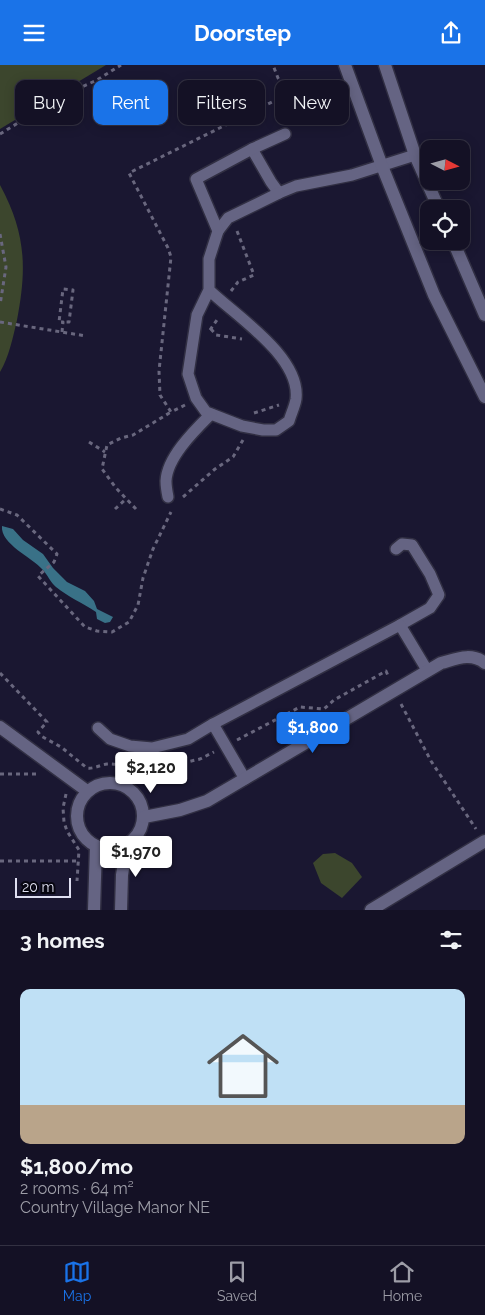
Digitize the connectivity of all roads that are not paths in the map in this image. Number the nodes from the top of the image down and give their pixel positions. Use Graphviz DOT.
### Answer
graph roads {
  1 [pos="345,65"];
  2 [pos="385,65"];
  3 [pos="284,134"];
  4 [pos="252,149"];
  5 [pos="415,155"];
  6 [pos="382,166"];
  7 [pos="279,193"];
  8 [pos="434,200"];
  9 [pos="218,231"];
  10 [pos="457,250"];
  11 [pos="209,290"];
  12 [pos="485,315"];
  13 [pos="485,397"];
  14 [pos="211,414"];
  15 [pos="172,500"];
  16 [pos="396,549"];
  17 [pos="400,625"];
  18 [pos="485,663"];
  19 [pos="427,670"];
  20 [pos="213,724"];
  21 [pos="98,728"];
  22 [pos="2,730"];
  23 [pos="245,779"];
  24 [pos="87,791"];
  25 [pos="144,817"];
  26 [pos="485,841"];
  27 [pos="127,845"];
  28 [pos="96,846"];
  29 [pos="94,910"];
  30 [pos="121,910"];
  31 [pos="370,910"];
  1 -- 6 [label="street"];
  2 -- 5 [label="street"];
  3 -- 4 [label="lane"];
  4 -- 7 [label="lane"];
  4 -- 9 [label="lane"];
  5 -- 6 [label="lane"];
  5 -- 8 [label="street"];
  6 -- 7 [label="lane"];
  6 -- 13 [label="street"];
  7 -- 9 [label="lane"];
  9 -- 11 [label="lane"];
  10 -- 12 [label="street"];
  11 -- 14 [label="lane"];
  11 -- 14 [label="lane"];
  14 -- 15 [label="lane"];
  16 -- 17 [label="lane"];
  17 -- 19 [label="lane"];
  17 -- 20 [label="lane"];
  18 -- 19 [label="street"];
  19 -- 23 [label="street"];
  20 -- 21 [label="lane"];
  20 -- 23 [label="lane"];
  22 -- 24 [label="street"];
  23 -- 25 [label="street"];
  24 -- 25 [label="street"];
  24 -- 28 [label="street"];
  25 -- 27 [label="street"];
  26 -- 31 [label="street"];
  27 -- 28 [label="street"];
  27 -- 30 [label="street"];
  28 -- 29 [label="street"];
}
